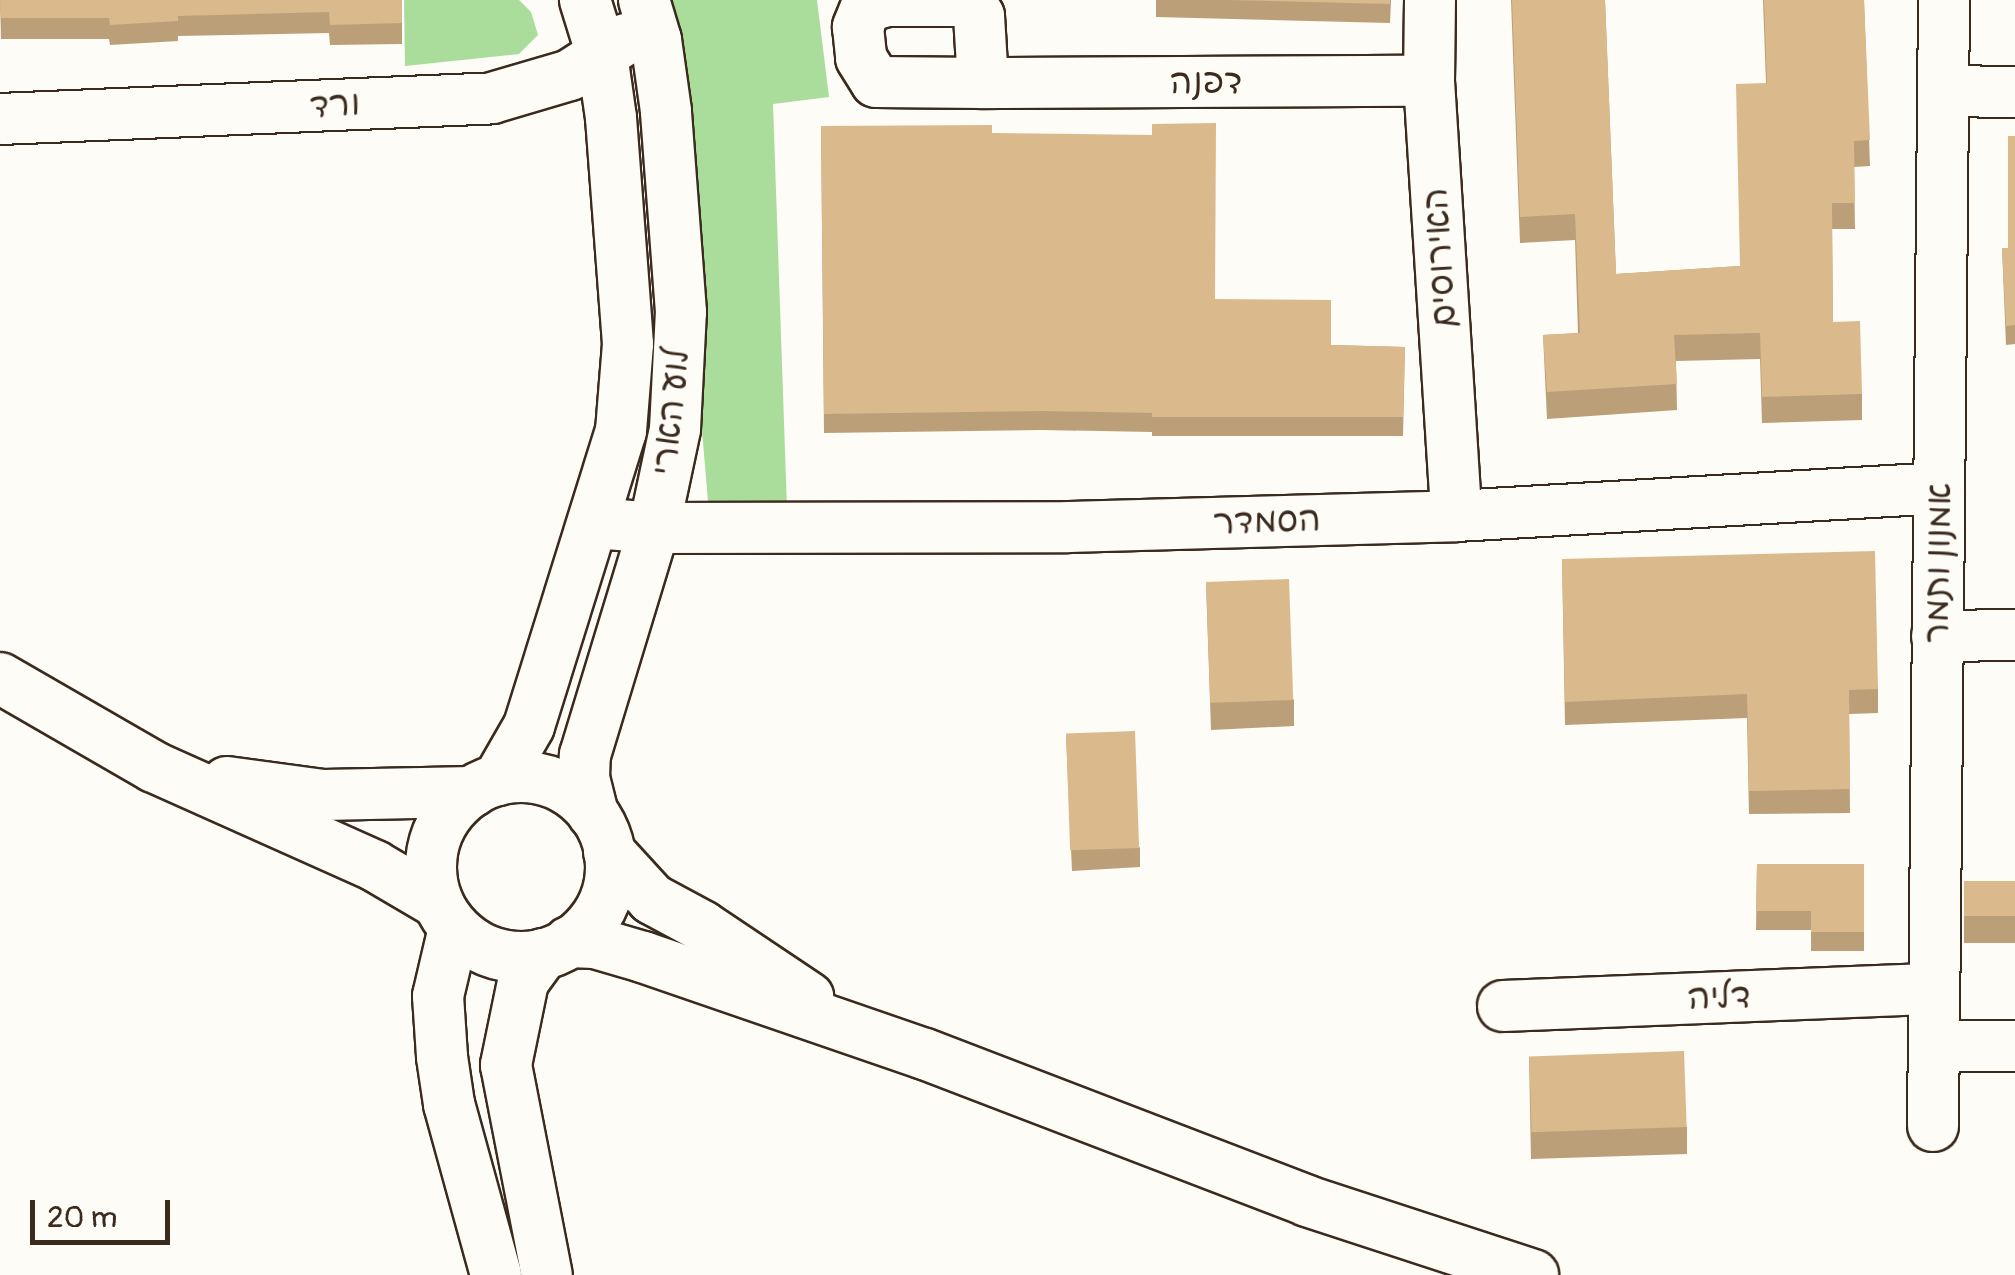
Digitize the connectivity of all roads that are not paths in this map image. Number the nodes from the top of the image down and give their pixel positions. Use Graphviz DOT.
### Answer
graph roads {
  1 [pos="585,0"];
  2 [pos="1430,0"];
  3 [pos="1944,0"];
  4 [pos="648,11"];
  5 [pos="602,55"];
  6 [pos="1429,81"];
  7 [pos="984,84"];
  8 [pos="1943,91"];
  9 [pos="2015,92"];
  10 [pos="0,119"];
  11 [pos="1939,488"];
  12 [pos="1456,516"];
  13 [pos="595,523"];
  14 [pos="654,528"];
  15 [pos="2015,635"];
  16 [pos="1938,636"];
  17 [pos="0,678"];
  18 [pos="154,767"];
  19 [pos="485,786"];
  20 [pos="601,833"];
  21 [pos="446,916"];
  22 [pos="556,948"];
  23 [pos="1934,988"];
  24 [pos="1504,1006"];
  25 [pos="841,1027"];
  26 [pos="1934,1046"];
  27 [pos="2015,1046"];
  28 [pos="1933,1126"];
  29 [pos="1435,1257"];
  30 [pos="496,1275"];
  31 [pos="547,1275"];
  32 [pos="1533,1275"];
  1 -- 5 [label="street, לוע הארי"];
  2 -- 6 [label="street, האירוסים"];
  3 -- 8 [label="street, אמנון ותמר"];
  4 -- 5 [label="street, ורד"];
  4 -- 14 [label="street, לוע הארי"];
  5 -- 10 [label="street, ורד"];
  5 -- 13 [label="street, לוע הארי"];
  6 -- 7 [label="street, דפנה"];
  6 -- 12 [label="street, האירוסים"];
  8 -- 9 [label="street"];
  8 -- 11 [label="street, אמנון ותמר"];
  11 -- 12 [label="street, הסמדר"];
  11 -- 16 [label="street, אמנון ותמר"];
  12 -- 14 [label="street, הסמדר"];
  13 -- 14 [label="street, הסמדר"];
  13 -- 19 [label="street, לוע הארי"];
  14 -- 20 [label="street, לוע הארי"];
  15 -- 16 [label="street"];
  16 -- 23 [label="street, אמנון ותמר"];
  17 -- 18 [label="street"];
  18 -- 19 [label="street"];
  18 -- 21 [label="street"];
  19 -- 20 [label="street"];
  19 -- 21 [label="street"];
  20 -- 22 [label="street"];
  20 -- 25 [label="street"];
  21 -- 22 [label="street"];
  21 -- 30 [label="street"];
  22 -- 25 [label="street"];
  22 -- 31 [label="street"];
  23 -- 24 [label="street, דליה"];
  23 -- 26 [label="street, אמנון ותמר"];
  25 -- 29 [label="street"];
  26 -- 27 [label="street"];
  26 -- 28 [label="street, אמנון ותמר"];
  29 -- 32 [label="street"];
}
